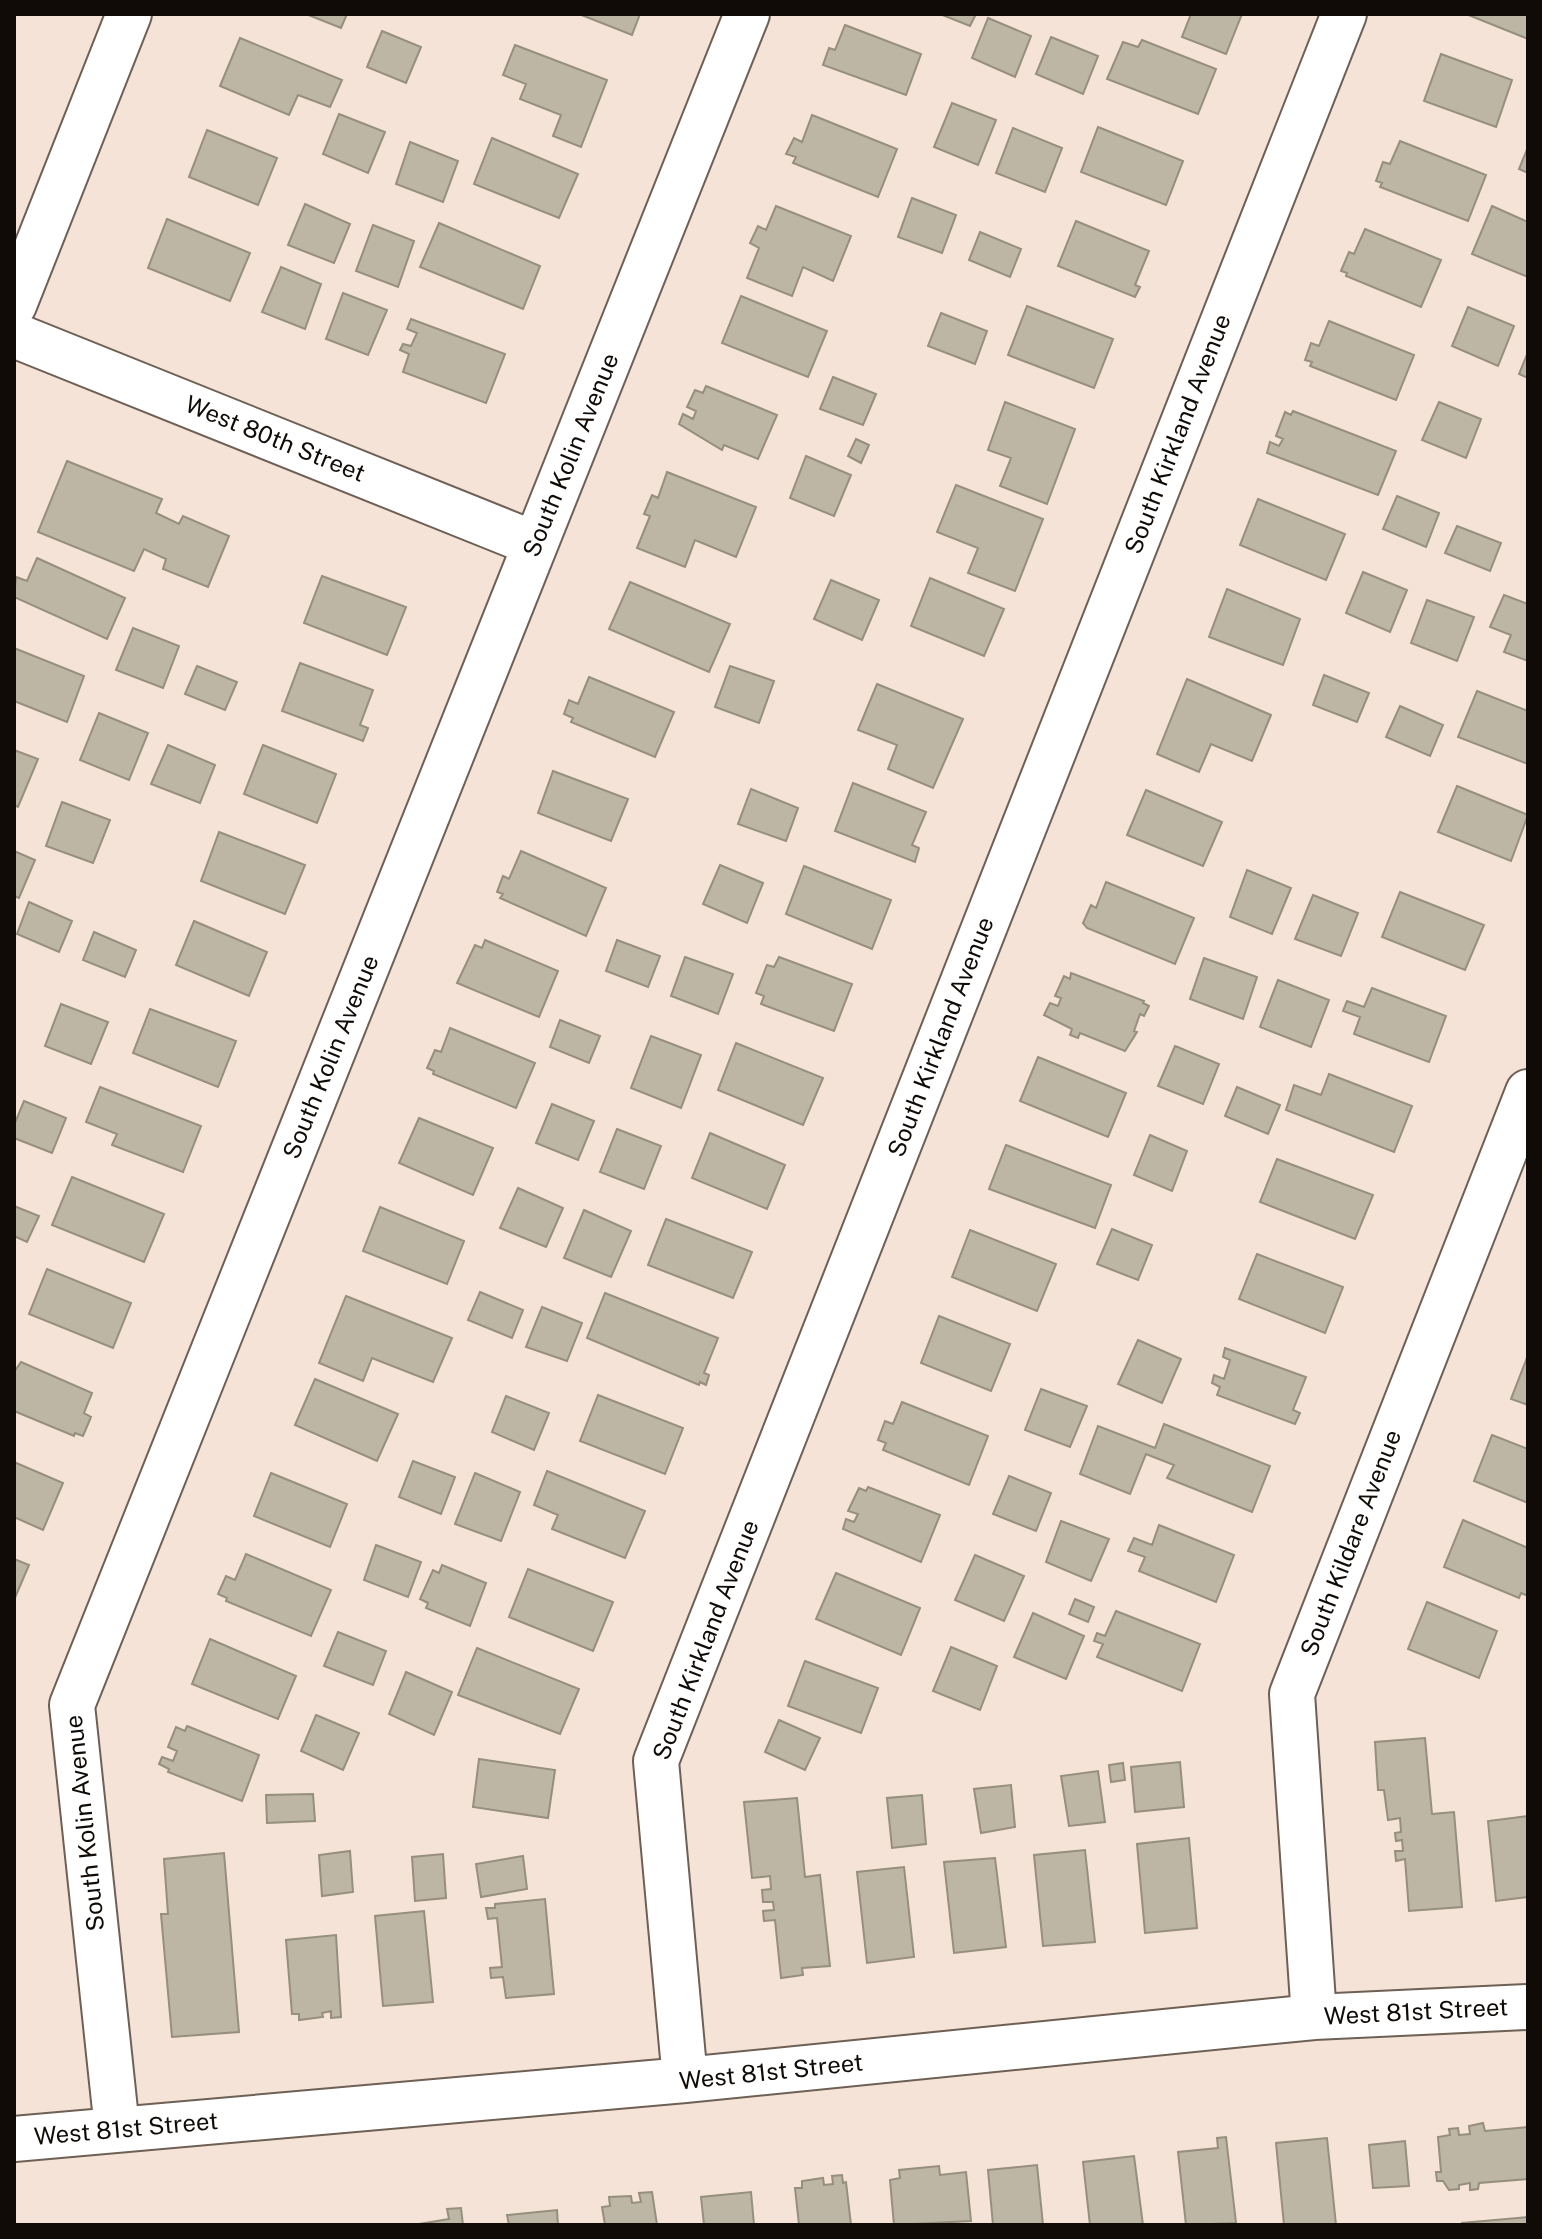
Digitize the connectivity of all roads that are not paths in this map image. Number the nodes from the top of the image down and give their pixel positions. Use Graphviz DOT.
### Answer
graph roads {
  1 [pos="129,14"];
  2 [pos="747,14"];
  3 [pos="1344,14"];
  4 [pos="14,305"];
  5 [pos="14,335"];
  6 [pos="535,544"];
  7 [pos="1528,1092"];
  8 [pos="1528,2007"];
  9 [pos="1314,2017"];
  10 [pos="685,2080"];
  11 [pos="117,2129"];
  12 [pos="14,2139"];
  1 -- 4 [label="street"];
  2 -- 6 [label="street, South Kolin Avenue"];
  3 -- 10 [label="street, South Kirkland Avenue"];
  5 -- 6 [label="street, West 80th Street"];
  6 -- 11 [label="street, South Kolin Avenue"];
  7 -- 9 [label="street, South Kildare Avenue"];
  8 -- 9 [label="street, West 81st Street"];
  9 -- 10 [label="street, West 81st Street"];
  10 -- 11 [label="street, West 81st Street"];
  11 -- 12 [label="street, West 81st Street"];
}
